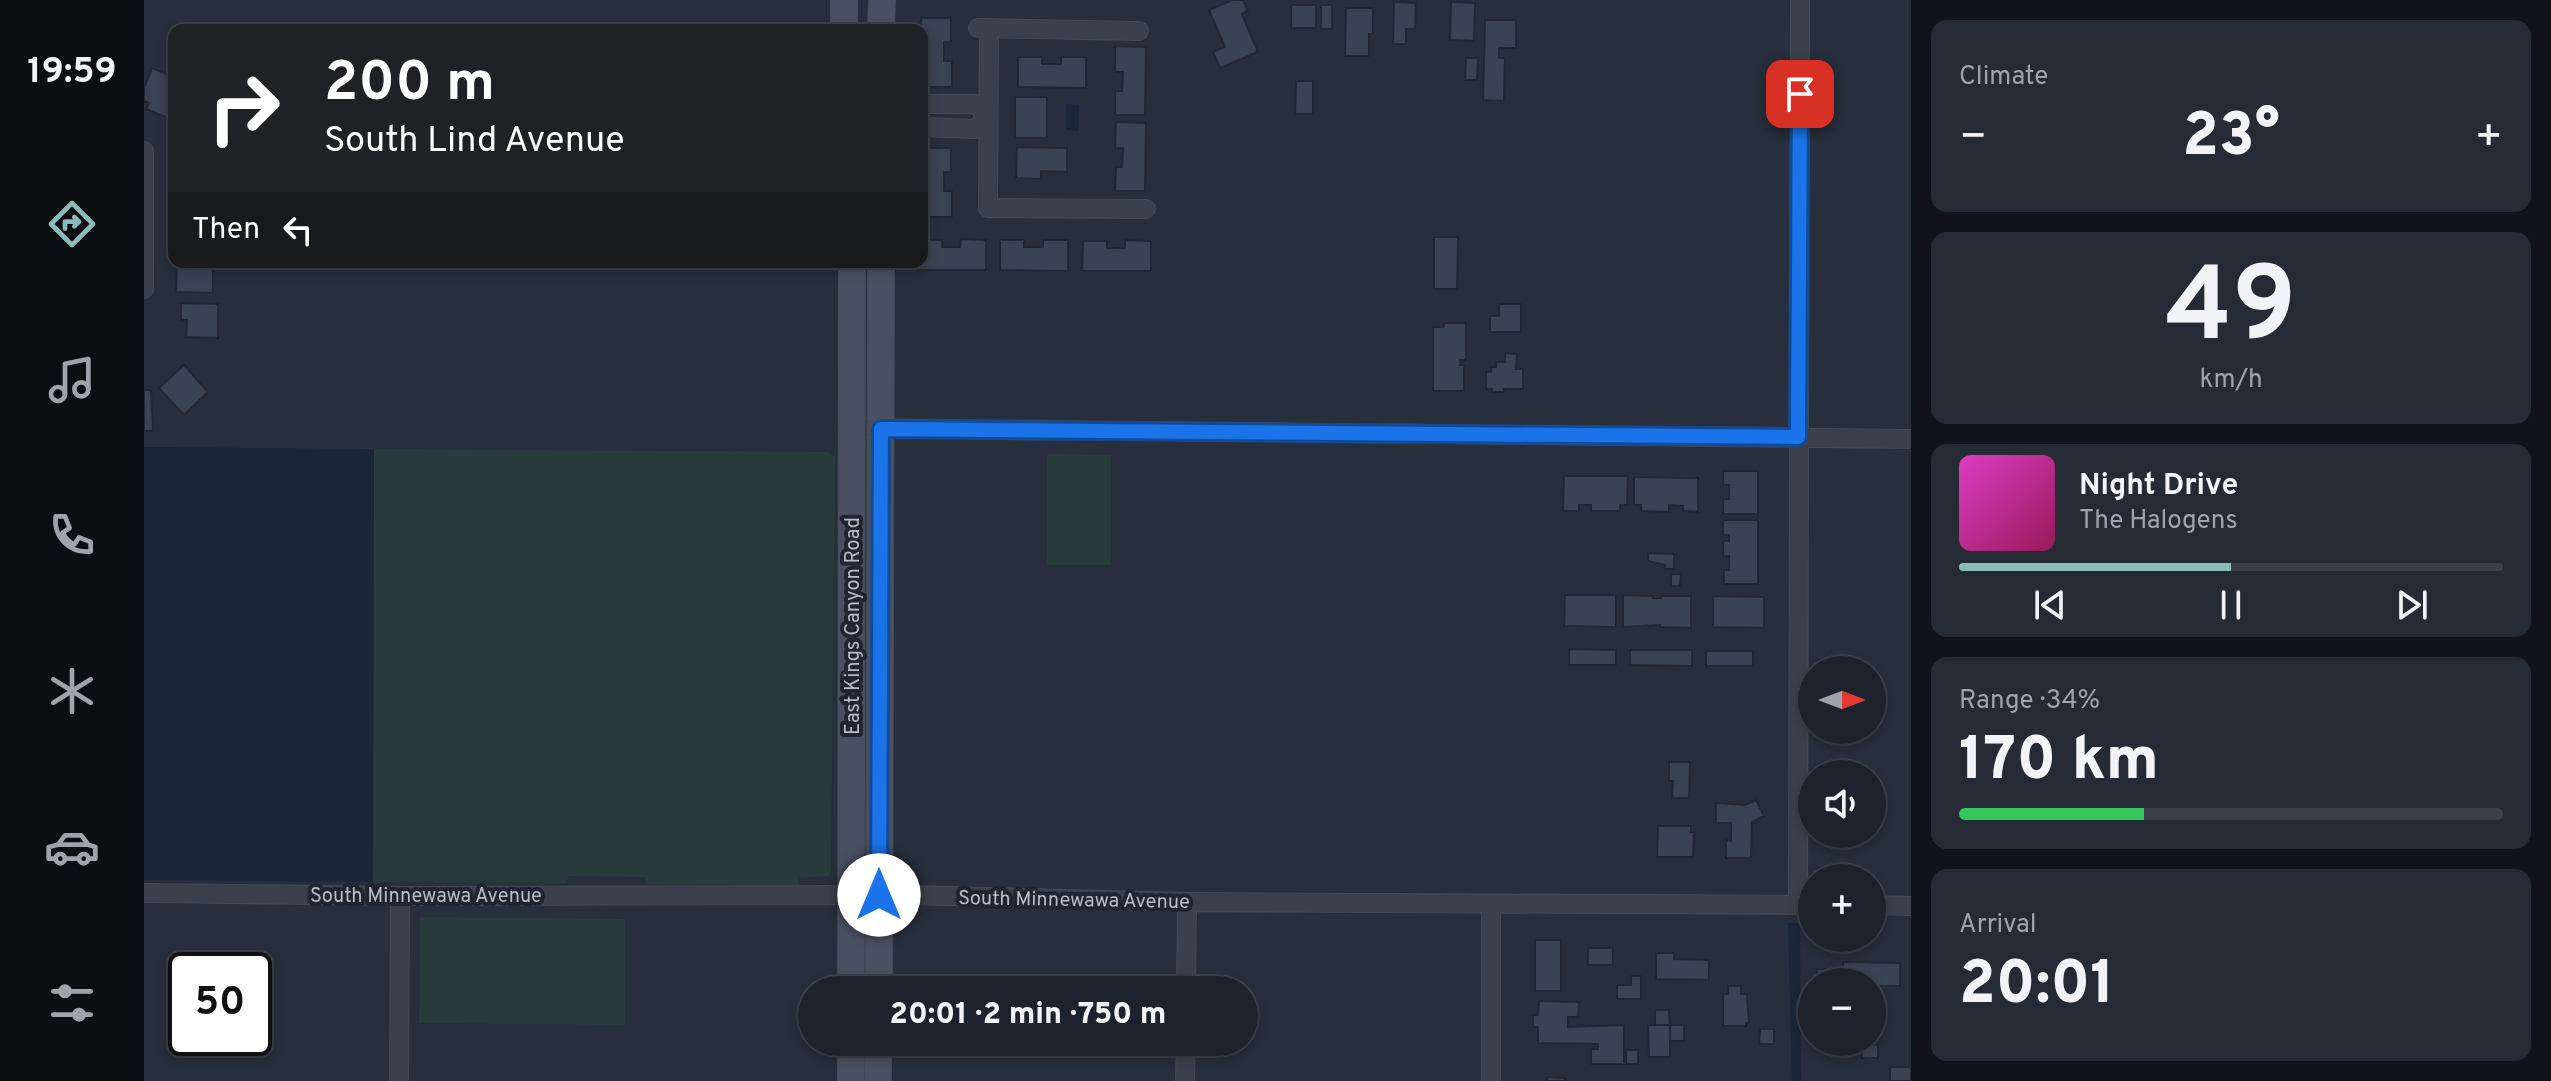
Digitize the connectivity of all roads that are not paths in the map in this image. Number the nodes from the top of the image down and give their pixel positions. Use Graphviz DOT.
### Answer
graph roads {
  1 [pos="844,0"];
  2 [pos="882,0"];
  3 [pos="1800,0"];
  4 [pos="844,24"];
  5 [pos="881,24"];
  6 [pos="1139,31"];
  7 [pos="928,104"];
  8 [pos="988,117"];
  9 [pos="928,127"];
  10 [pos="144,151"];
  11 [pos="1146,209"];
  12 [pos="852,268"];
  13 [pos="881,268"];
  14 [pos="144,289"];
  15 [pos="853,428"];
  16 [pos="881,429"];
  17 [pos="1798,437"];
  18 [pos="1911,439"];
  19 [pos="1804,864"];
  20 [pos="144,893"];
  21 [pos="852,895"];
  22 [pos="879,895"];
  23 [pos="400,896"];
  24 [pos="1187,902"];
  25 [pos="1491,905"];
  26 [pos="1798,905"];
  27 [pos="1886,905"];
  28 [pos="1911,906"];
  29 [pos="851,976"];
  30 [pos="879,976"];
  31 [pos="1186,976"];
  32 [pos="851,1056"];
  33 [pos="878,1056"];
  34 [pos="1186,1056"];
  35 [pos="399,1081"];
  36 [pos="851,1081"];
  37 [pos="878,1081"];
  38 [pos="1185,1081"];
  39 [pos="1491,1081"];
  1 -- 4 [label="main road"];
  2 -- 5 [label="main road"];
  3 -- 17 [label="street"];
  6 -- 8 [label="street"];
  7 -- 8 [label="street"];
  8 -- 9 [label="street"];
  8 -- 11 [label="street"];
  10 -- 14 [label="street"];
  12 -- 15 [label="main road, East Kings Canyon Road"];
  13 -- 16 [label="main road, East Kings Canyon Road"];
  15 -- 16 [label="street"];
  15 -- 21 [label="main road, East Kings Canyon Road"];
  16 -- 17 [label="street"];
  16 -- 22 [label="main road, East Kings Canyon Road"];
  17 -- 18 [label="street"];
  17 -- 19 [label="street"];
  20 -- 23 [label="street, South Minnewawa Avenue"];
  21 -- 22 [label="street, South Minnewawa Avenue"];
  21 -- 23 [label="street, South Minnewawa Avenue"];
  21 -- 29 [label="main road, East Kings Canyon Road"];
  22 -- 24 [label="street, South Minnewawa Avenue"];
  22 -- 30 [label="main road, East Kings Canyon Road"];
  23 -- 35 [label="street"];
  24 -- 25 [label="street, South Minnewawa Avenue"];
  24 -- 31 [label="street"];
  25 -- 26 [label="street, South Minnewawa Avenue"];
  25 -- 39 [label="street"];
  27 -- 28 [label="street"];
  32 -- 36 [label="main road"];
  33 -- 37 [label="main road"];
  34 -- 38 [label="street"];
}
